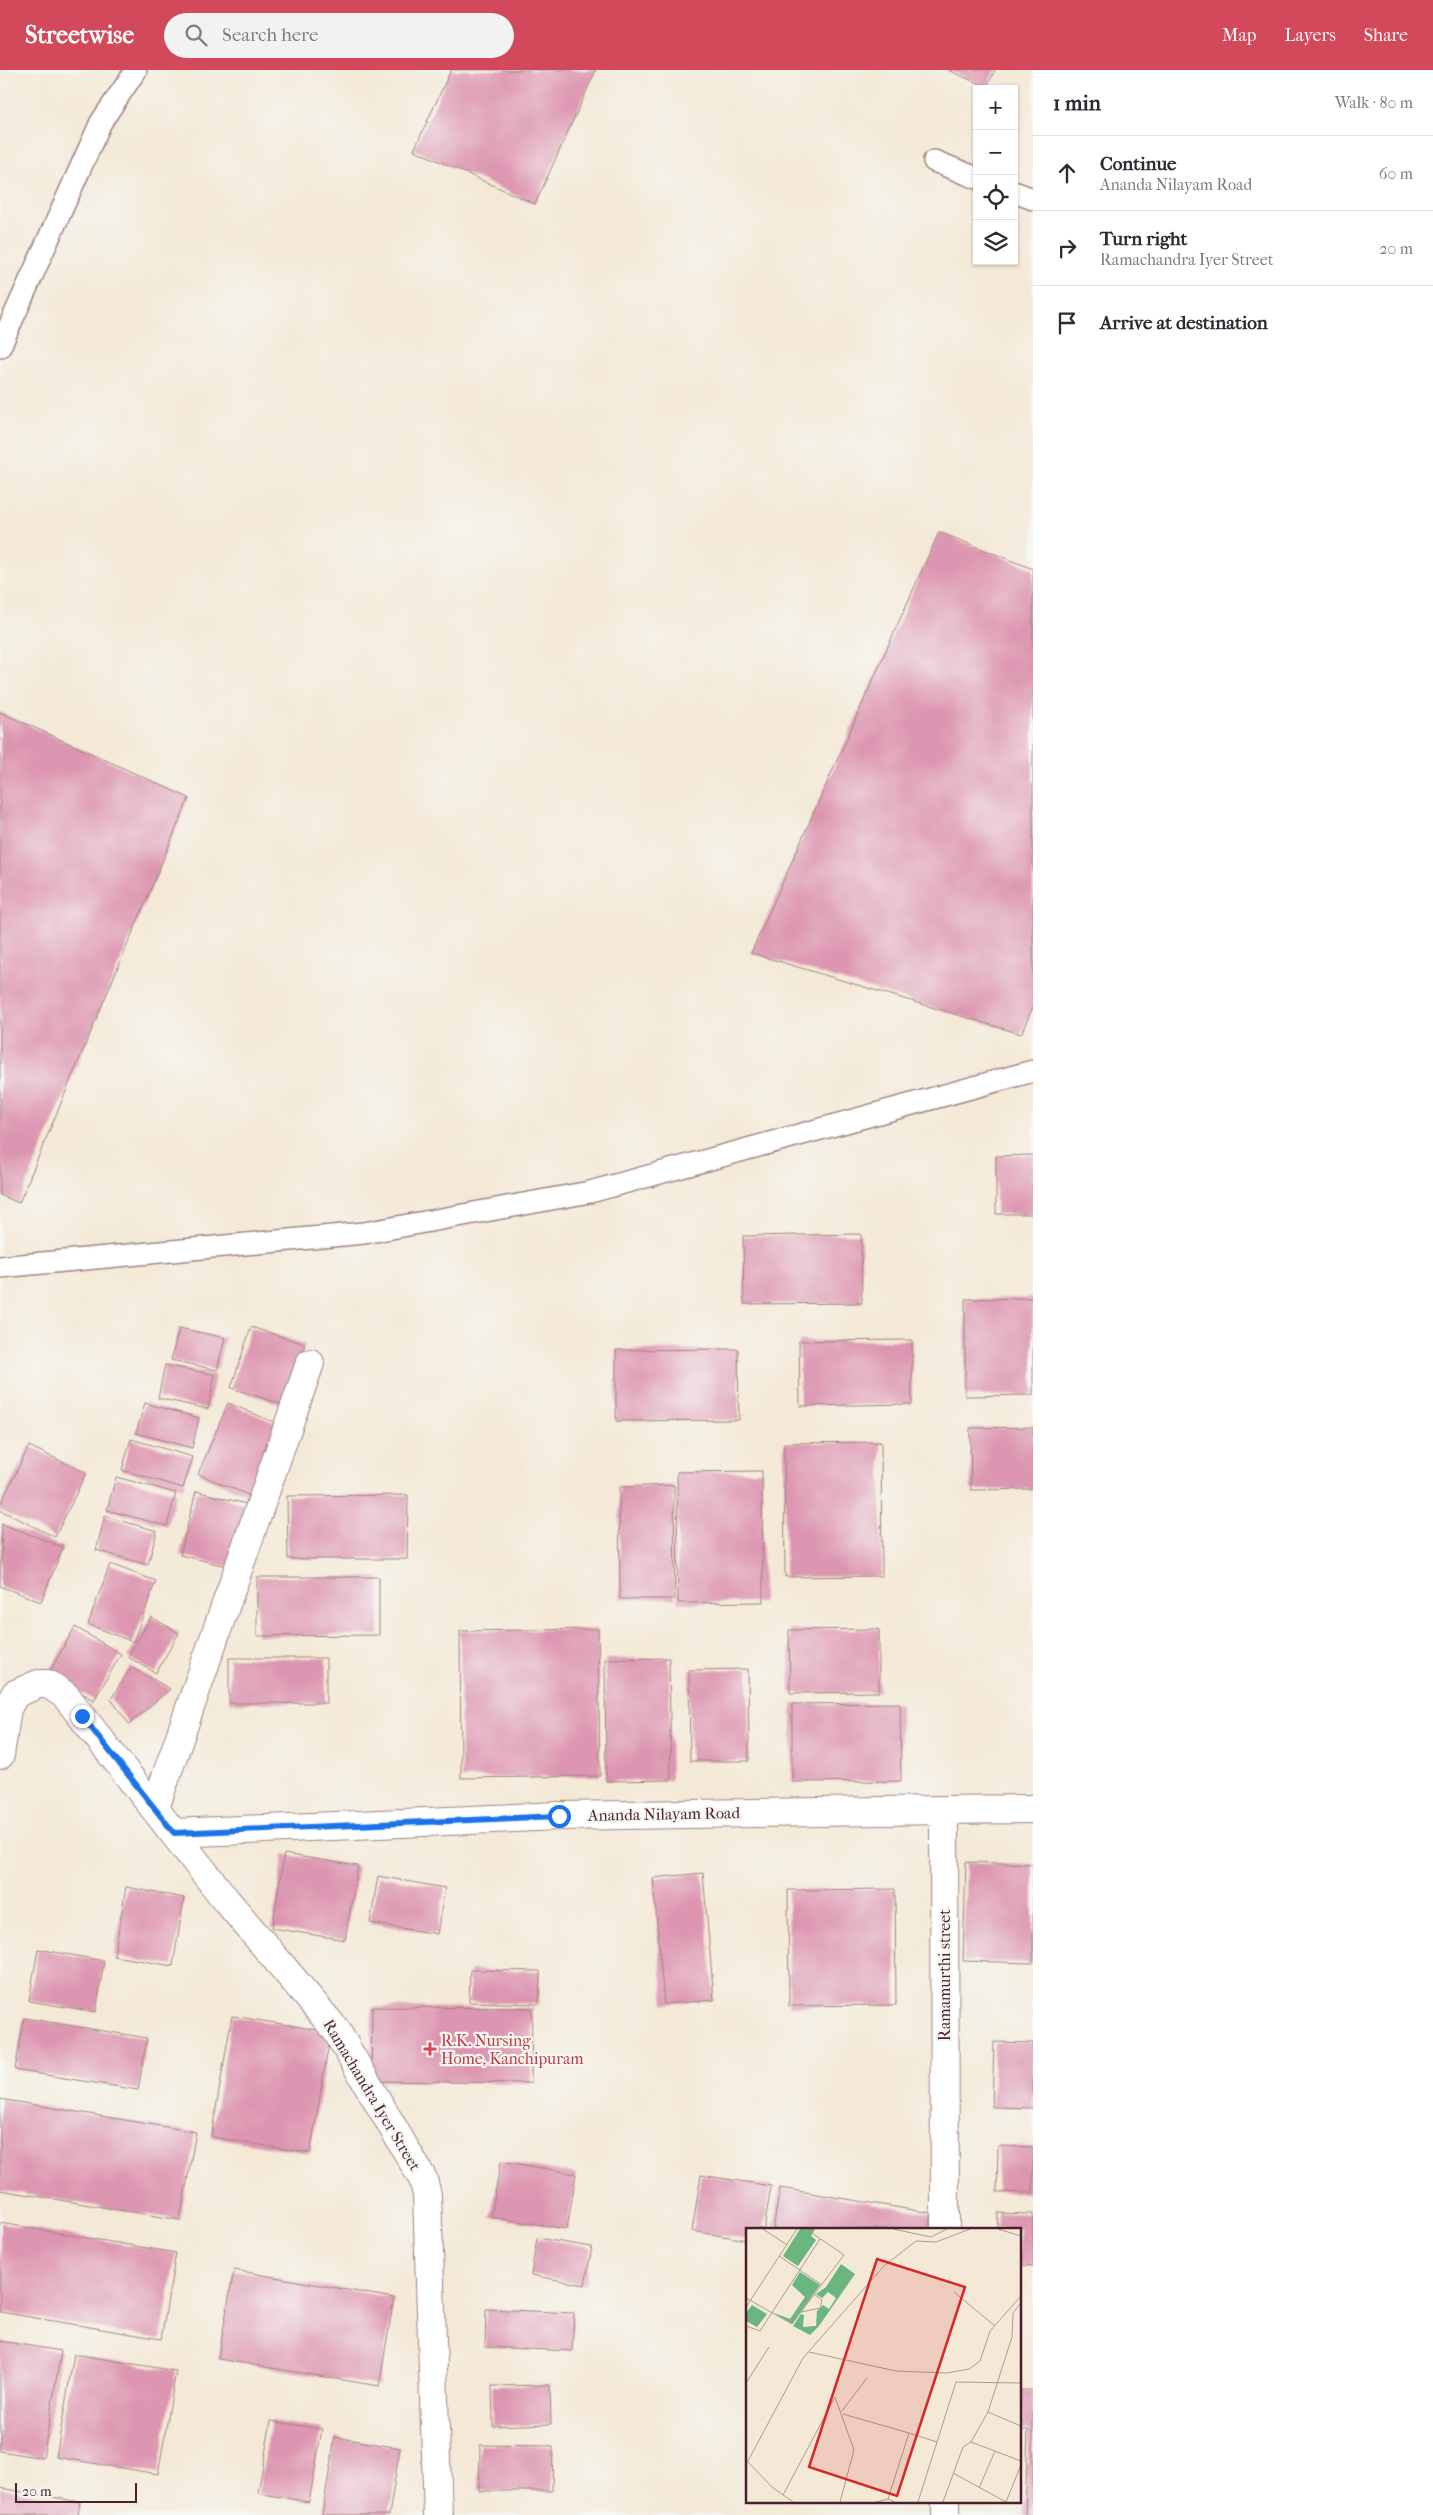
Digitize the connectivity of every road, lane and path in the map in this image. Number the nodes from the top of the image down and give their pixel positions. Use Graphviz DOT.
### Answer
graph roads {
  1 [pos="136,70"];
  2 [pos="934,162"];
  3 [pos="973,177"];
  4 [pos="1018,193"];
  5 [pos="1033,199"];
  6 [pos="0,347"];
  7 [pos="1033,1071"];
  8 [pos="0,1267"];
  9 [pos="310,1364"];
  10 [pos="0,1755"];
  11 [pos="155,1808"];
  12 [pos="1033,1809"];
  13 [pos="944,1810"];
  14 [pos="174,1833"];
  15 [pos="945,2228"];
  16 [pos="946,2502"];
  17 [pos="438,2515"];
  18 [pos="946,2515"];
  1 -- 6 [label="lane"];
  2 -- 3 [label="lane"];
  4 -- 5 [label="lane"];
  7 -- 8 [label="lane"];
  9 -- 11 [label="street"];
  10 -- 11 [label="street, Ramachandra Iyer Street"];
  11 -- 14 [label="street, Ramachandra Iyer Street"];
  12 -- 13 [label="street"];
  13 -- 14 [label="street, Ananda Nilayam Road"];
  13 -- 15 [label="street, Ramamurthi street"];
  14 -- 17 [label="street, Ramachandra Iyer Street"];
  16 -- 18 [label="street"];
}
